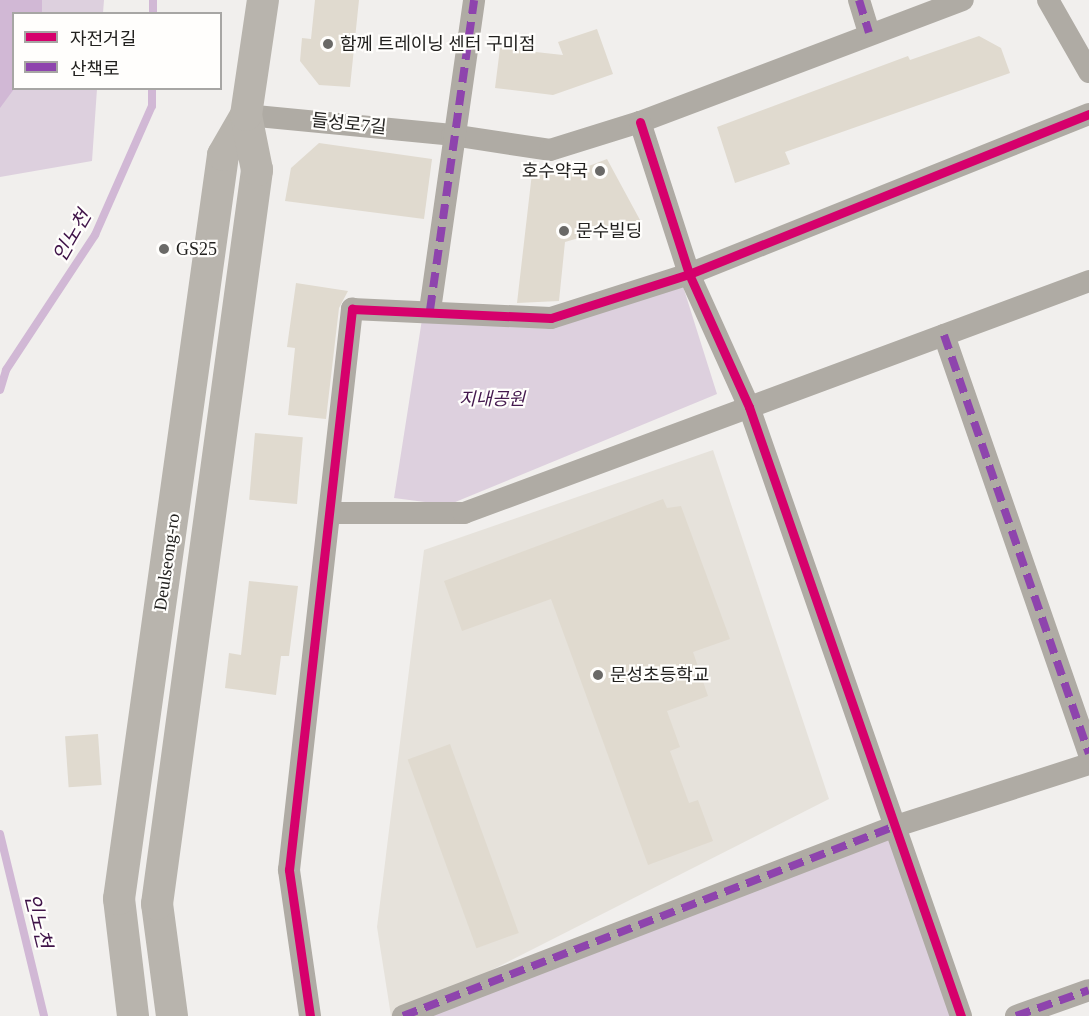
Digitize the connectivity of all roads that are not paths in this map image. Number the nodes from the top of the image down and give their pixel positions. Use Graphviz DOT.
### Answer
graph roads {
  1 [pos="263,0"];
  2 [pos="474,0"];
  3 [pos="858,0"];
  4 [pos="963,0"];
  5 [pos="1048,0"];
  6 [pos="869,33"];
  7 [pos="1089,72"];
  8 [pos="1089,114"];
  9 [pos="246,115"];
  10 [pos="640,122"];
  11 [pos="452,135"];
  12 [pos="688,274"];
  13 [pos="1089,281"];
  14 [pos="430,310"];
  15 [pos="944,335"];
  16 [pos="749,407"];
  17 [pos="331,513"];
  18 [pos="1089,754"];
  19 [pos="1089,764"];
  20 [pos="893,827"];
  21 [pos="1089,990"];
  22 [pos="133,1016"];
  23 [pos="172,1016"];
  24 [pos="310,1016"];
  25 [pos="403,1016"];
  26 [pos="961,1016"];
  27 [pos="1016,1016"];
  1 -- 9 [label="street, Deulseong-ro"];
  2 -- 11 [label="street"];
  3 -- 6 [label="street"];
  4 -- 6 [label="street, 들성로7길"];
  5 -- 7 [label="street"];
  6 -- 10 [label="street, 들성로7길"];
  8 -- 12 [label="street"];
  9 -- 11 [label="street, 들성로7길"];
  9 -- 22 [label="street, Deulseong-ro"];
  9 -- 23 [label="street, Deulseong-ro"];
  10 -- 11 [label="street, 들성로7길"];
  10 -- 12 [label="street"];
  11 -- 14 [label="street"];
  12 -- 14 [label="street"];
  12 -- 16 [label="street"];
  13 -- 15 [label="street"];
  14 -- 17 [label="street"];
  15 -- 16 [label="street"];
  15 -- 18 [label="street"];
  16 -- 17 [label="street"];
  16 -- 20 [label="street"];
  17 -- 24 [label="street"];
  19 -- 20 [label="street"];
  20 -- 25 [label="street"];
  20 -- 26 [label="street"];
  21 -- 27 [label="street"];
}
